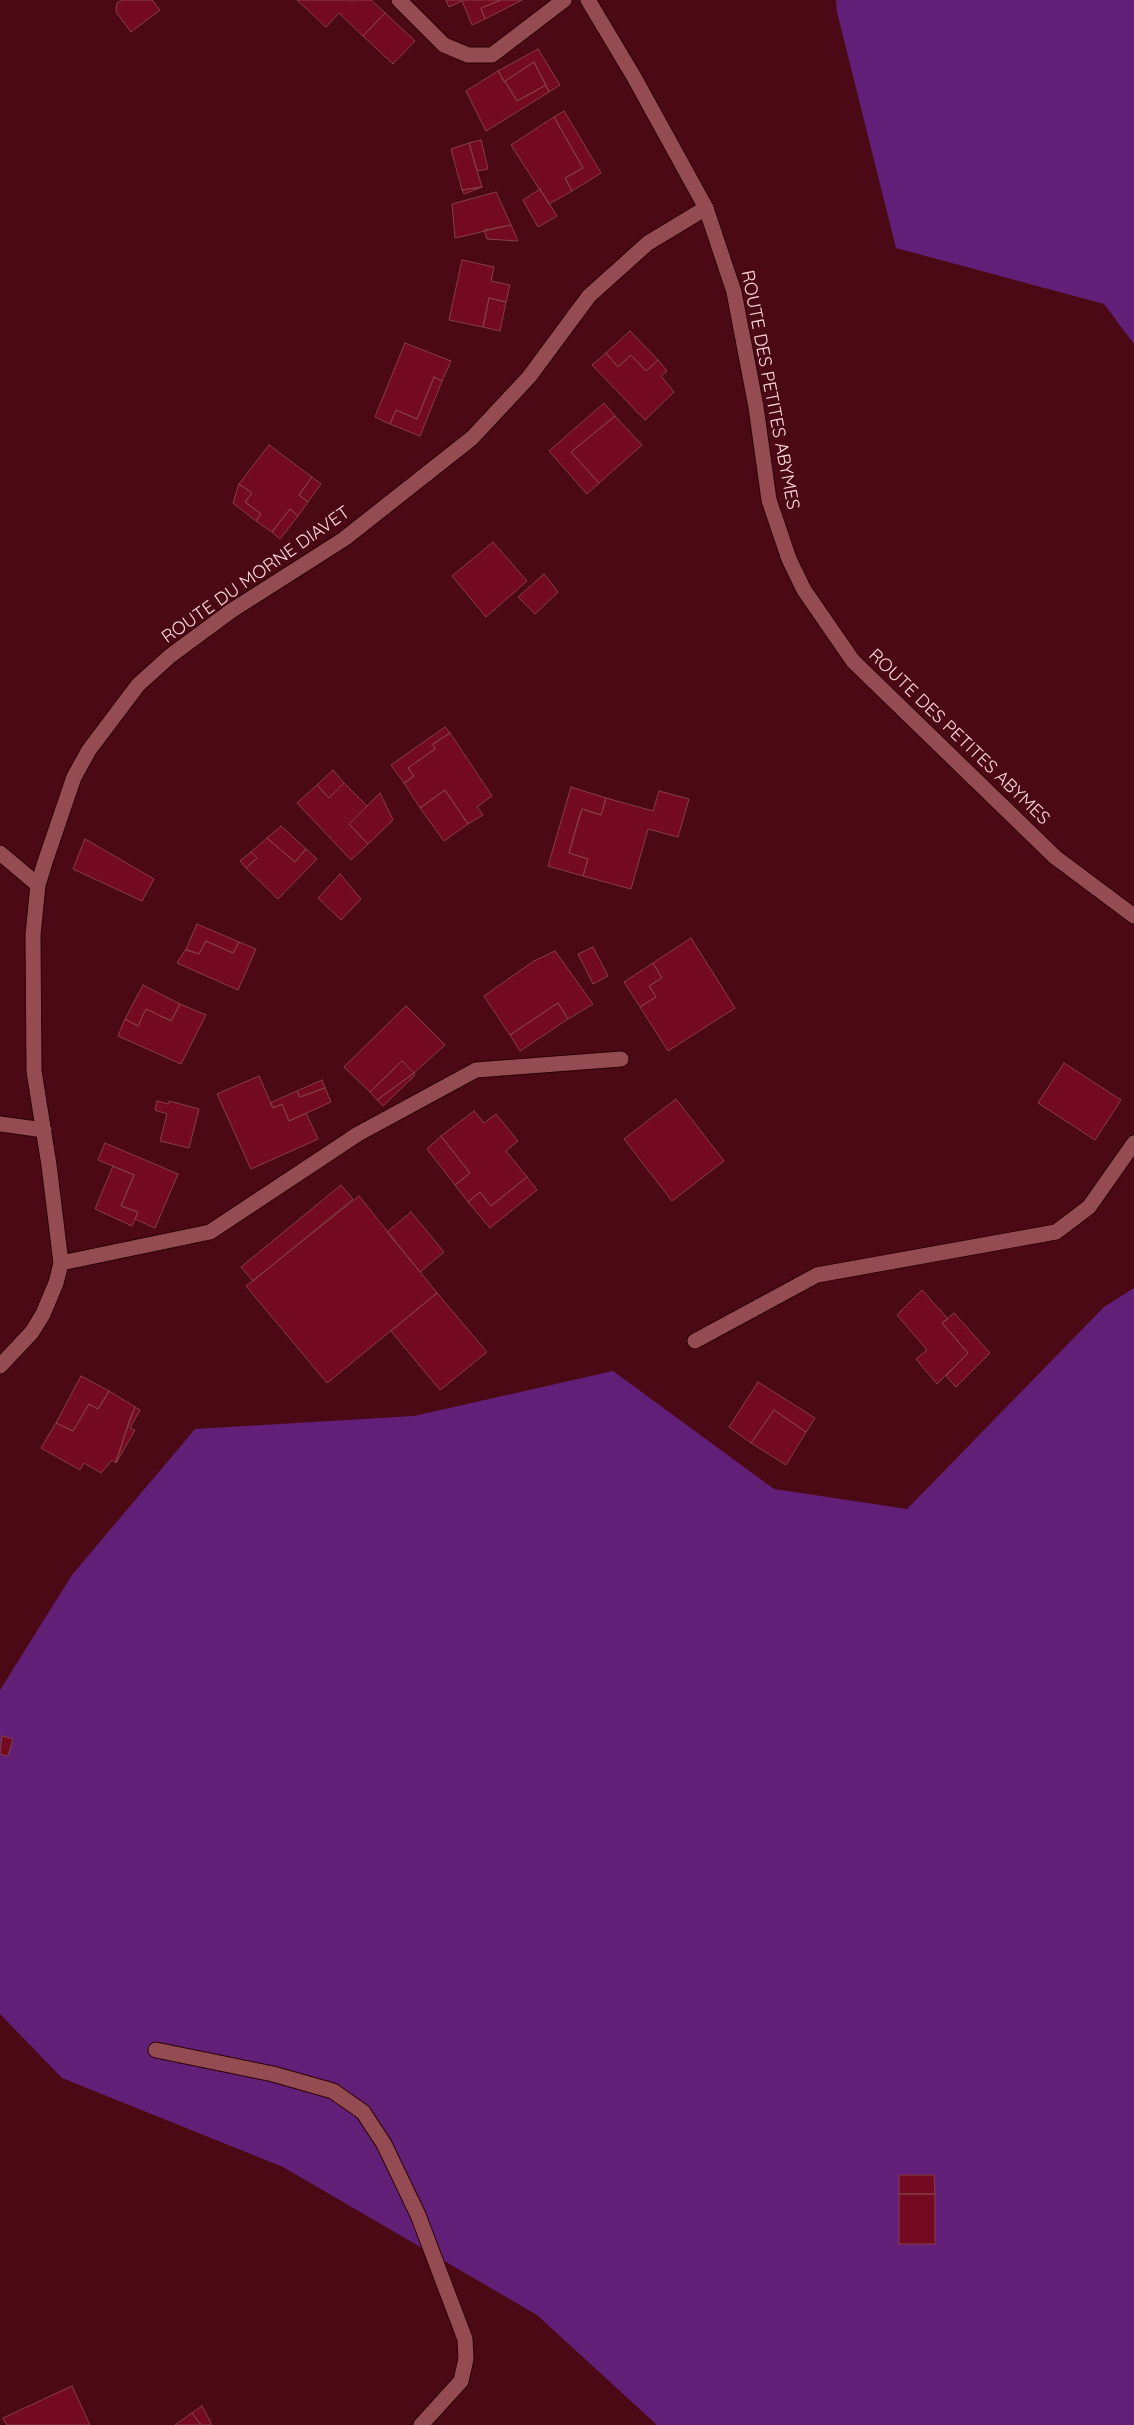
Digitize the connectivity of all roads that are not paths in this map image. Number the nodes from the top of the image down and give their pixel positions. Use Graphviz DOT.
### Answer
graph roads {
  1 [pos="399,0"];
  2 [pos="564,0"];
  3 [pos="588,0"];
  4 [pos="706,208"];
  5 [pos="0,852"];
  6 [pos="38,885"];
  7 [pos="1134,916"];
  8 [pos="621,1059"];
  9 [pos="0,1124"];
  10 [pos="44,1130"];
  11 [pos="1134,1143"];
  12 [pos="61,1263"];
  13 [pos="695,1341"];
  14 [pos="0,1366"];
  15 [pos="156,2050"];
  16 [pos="421,2425"];
  1 -- 2 [label="street"];
  3 -- 4 [label="street, ROUTE DES PETITES ABYMES"];
  4 -- 6 [label="street, ROUTE DU MORNE DIAVET"];
  4 -- 7 [label="street, ROUTE DES PETITES ABYMES"];
  5 -- 6 [label="street"];
  6 -- 10 [label="street, ROUTE DU MORNE DIAVET"];
  8 -- 12 [label="street"];
  9 -- 10 [label="street"];
  10 -- 12 [label="street, ROUTE DU MORNE DIAVET"];
  11 -- 13 [label="street"];
  12 -- 14 [label="street, ROUTE DU MORNE DIAVET"];
  15 -- 16 [label="street"];
}
